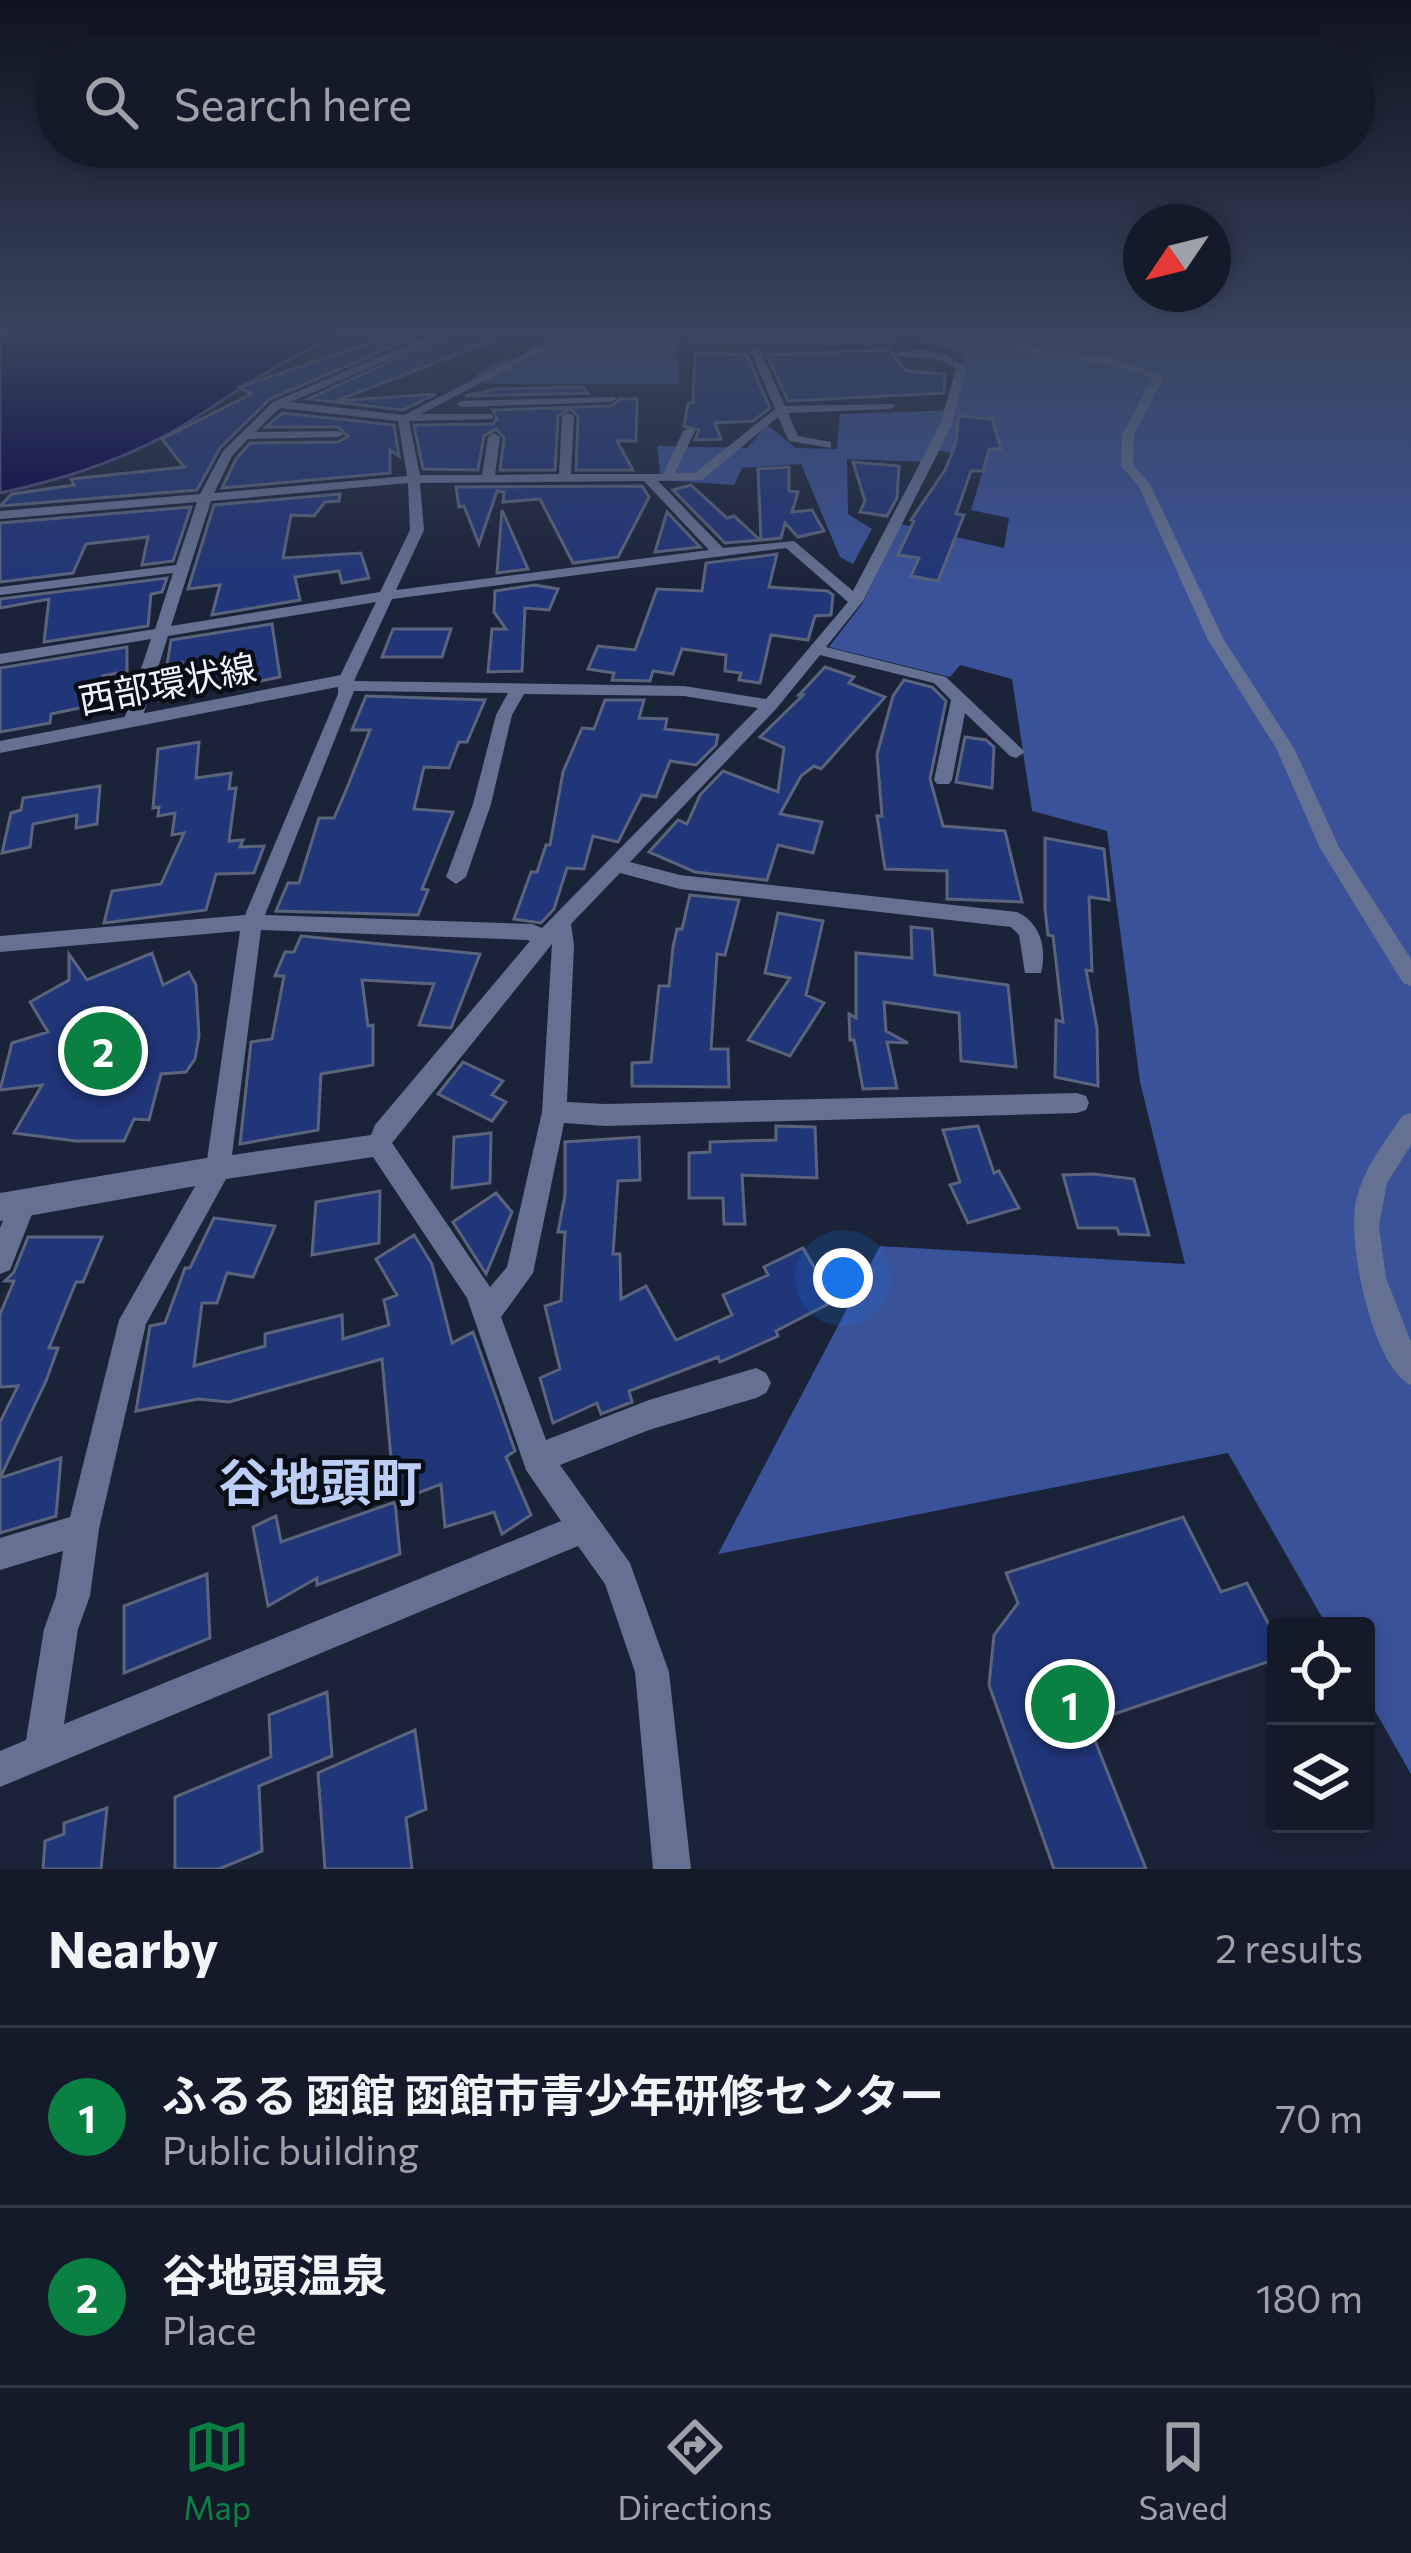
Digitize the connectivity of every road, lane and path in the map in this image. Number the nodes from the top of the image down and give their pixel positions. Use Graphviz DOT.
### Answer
graph roads {
  1 [pos="266,414"];
  2 [pos="369,414"];
  3 [pos="412,414"];
  4 [pos="775,414"];
  5 [pos="782,414"];
  6 [pos="949,414"];
  7 [pos="1139,414"];
  8 [pos="568,416"];
  9 [pos="489,417"];
  10 [pos="403,418"];
  11 [pos="689,431"];
  12 [pos="338,434"];
  13 [pos="243,436"];
  14 [pos="494,437"];
  15 [pos="827,445"];
  16 [pos="668,476"];
  17 [pos="565,477"];
  18 [pos="647,477"];
  19 [pos="488,478"];
  20 [pos="414,479"];
  21 [pos="206,495"];
  22 [pos="0,515"];
  23 [pos="719,552"];
  24 [pos="183,568"];
  25 [pos="0,591"];
  26 [pos="384,596"];
  27 [pos="856,601"];
  28 [pos="163,632"];
  29 [pos="818,650"];
  30 [pos="0,659"];
  31 [pos="346,683"];
  32 [pos="520,687"];
  33 [pos="958,700"];
  34 [pos="770,705"];
  35 [pos="132,722"];
  36 [pos="0,747"];
  37 [pos="1016,752"];
  38 [pos="943,780"];
  39 [pos="617,865"];
  40 [pos="456,877"];
  41 [pos="252,922"];
  42 [pos="552,931"];
  43 [pos="0,944"];
  44 [pos="1033,967"];
  45 [pos="1411,976"];
  46 [pos="1077,1103"];
  47 [pos="554,1112"];
  48 [pos="1411,1124"];
  49 [pos="379,1145"];
  50 [pos="218,1169"];
  51 [pos="11,1206"];
  52 [pos="0,1261"];
  53 [pos="487,1312"];
  54 [pos="1411,1370"];
  55 [pos="757,1383"];
  56 [pos="537,1459"];
  57 [pos="583,1528"];
  58 [pos="83,1529"];
  59 [pos="0,1554"];
  60 [pos="42,1752"];
  61 [pos="0,1768"];
  62 [pos="672,1869"];
  1 -- 13 [label="street"];
  2 -- 10 [label="street"];
  3 -- 10 [label="street"];
  4 -- 16 [label="street"];
  5 -- 15 [label="street"];
  6 -- 27 [label="street"];
  7 -- 45 [label="street"];
  8 -- 17 [label="street"];
  9 -- 10 [label="street"];
  10 -- 20 [label="street"];
  11 -- 16 [label="street"];
  12 -- 13 [label="street"];
  13 -- 21 [label="street"];
  14 -- 19 [label="street"];
  16 -- 18 [label="street"];
  17 -- 18 [label="street"];
  17 -- 19 [label="street"];
  18 -- 23 [label="street"];
  19 -- 20 [label="street"];
  20 -- 21 [label="street"];
  20 -- 26 [label="street"];
  21 -- 22 [label="street"];
  21 -- 24 [label="street"];
  23 -- 26 [label="street"];
  23 -- 27 [label="street"];
  24 -- 25 [label="street"];
  24 -- 28 [label="street"];
  26 -- 28 [label="street"];
  26 -- 31 [label="street"];
  27 -- 29 [label="street"];
  28 -- 30 [label="street"];
  28 -- 35 [label="street"];
  29 -- 33 [label="street"];
  29 -- 34 [label="street"];
  31 -- 32 [label="street"];
  31 -- 35 [label="street, 西部環状線"];
  31 -- 41 [label="street"];
  32 -- 34 [label="street"];
  32 -- 40 [label="street"];
  33 -- 37 [label="street"];
  33 -- 38 [label="street"];
  34 -- 39 [label="street"];
  35 -- 36 [label="street, 西部環状線"];
  39 -- 42 [label="street"];
  39 -- 44 [label="street"];
  41 -- 42 [label="street"];
  41 -- 43 [label="street"];
  41 -- 50 [label="street"];
  42 -- 47 [label="street"];
  42 -- 49 [label="street"];
  46 -- 47 [label="street"];
  47 -- 53 [label="street"];
  48 -- 54 [label="street"];
  49 -- 50 [label="street"];
  49 -- 53 [label="street"];
  50 -- 51 [label="street"];
  50 -- 58 [label="street"];
  51 -- 52 [label="street"];
  53 -- 56 [label="street"];
  55 -- 56 [label="street"];
  56 -- 57 [label="street"];
  57 -- 60 [label="street"];
  57 -- 62 [label="street"];
  58 -- 59 [label="street"];
  58 -- 60 [label="street"];
  60 -- 61 [label="street"];
}
